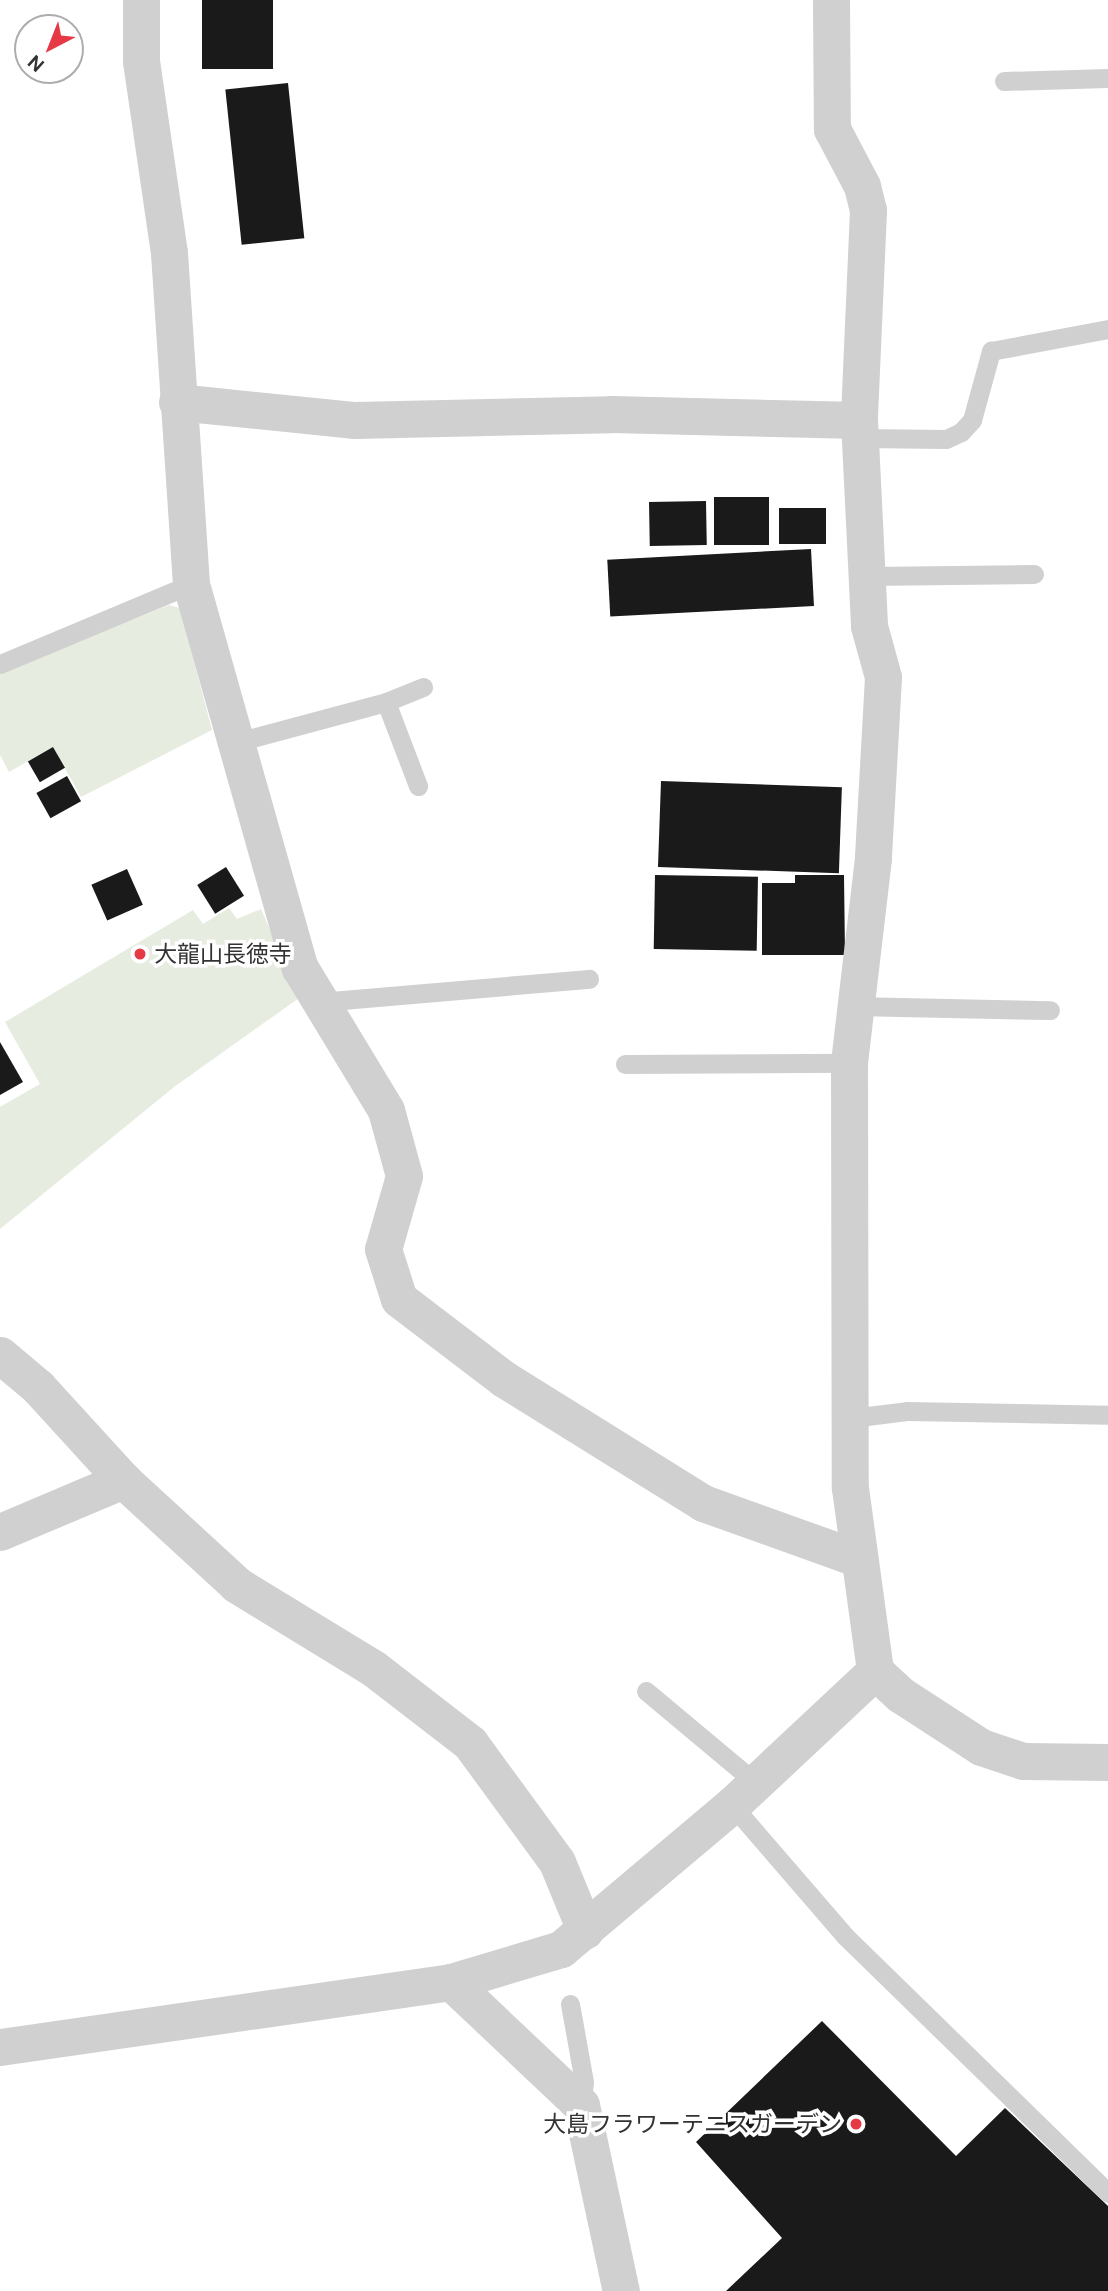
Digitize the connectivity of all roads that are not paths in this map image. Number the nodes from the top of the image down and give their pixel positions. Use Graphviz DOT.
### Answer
graph roads {
  1 [pos="141,0"];
  2 [pos="831,0"];
  3 [pos="1108,78"];
  4 [pos="1004,81"];
  5 [pos="1108,329"];
  6 [pos="177,402"];
  7 [pos="860,429"];
  8 [pos="1034,574"];
  9 [pos="867,576"];
  10 [pos="191,584"];
  11 [pos="0,664"];
  12 [pos="423,687"];
  13 [pos="386,702"];
  14 [pos="237,742"];
  15 [pos="418,786"];
  16 [pos="589,979"];
  17 [pos="319,1002"];
  18 [pos="853,1006"];
  19 [pos="1049,1010"];
  20 [pos="849,1063"];
  21 [pos="625,1065"];
  22 [pos="0,1355"];
  23 [pos="1108,1415"];
  24 [pos="851,1418"];
  25 [pos="123,1480"];
  26 [pos="0,1532"];
  27 [pos="857,1558"];
  28 [pos="875,1671"];
  29 [pos="646,1691"];
  30 [pos="1108,1762"];
  31 [pos="744,1794"];
  32 [pos="585,1930"];
  33 [pos="451,1982"];
  34 [pos="570,2004"];
  35 [pos="0,2047"];
  36 [pos="581,2105"];
  37 [pos="1108,2193"];
  38 [pos="621,2291"];
  1 -- 6 [label="street"];
  2 -- 7 [label="street"];
  3 -- 4 [label="lane"];
  5 -- 7 [label="lane"];
  6 -- 7 [label="street"];
  6 -- 10 [label="street"];
  7 -- 9 [label="street"];
  8 -- 9 [label="lane"];
  9 -- 18 [label="street"];
  10 -- 11 [label="lane"];
  10 -- 14 [label="street"];
  12 -- 13 [label="lane"];
  13 -- 14 [label="lane"];
  13 -- 15 [label="lane"];
  14 -- 17 [label="street"];
  16 -- 17 [label="lane"];
  17 -- 27 [label="street"];
  18 -- 19 [label="lane"];
  18 -- 20 [label="street"];
  20 -- 21 [label="lane"];
  20 -- 24 [label="street"];
  22 -- 25 [label="street"];
  23 -- 24 [label="lane"];
  24 -- 27 [label="street"];
  25 -- 26 [label="street"];
  25 -- 32 [label="street"];
  27 -- 28 [label="street"];
  28 -- 30 [label="street"];
  28 -- 31 [label="street"];
  29 -- 31 [label="lane"];
  31 -- 32 [label="street"];
  31 -- 37 [label="lane"];
  32 -- 33 [label="street"];
  33 -- 35 [label="street"];
  33 -- 36 [label="street"];
  34 -- 36 [label="lane"];
  36 -- 38 [label="street"];
}
